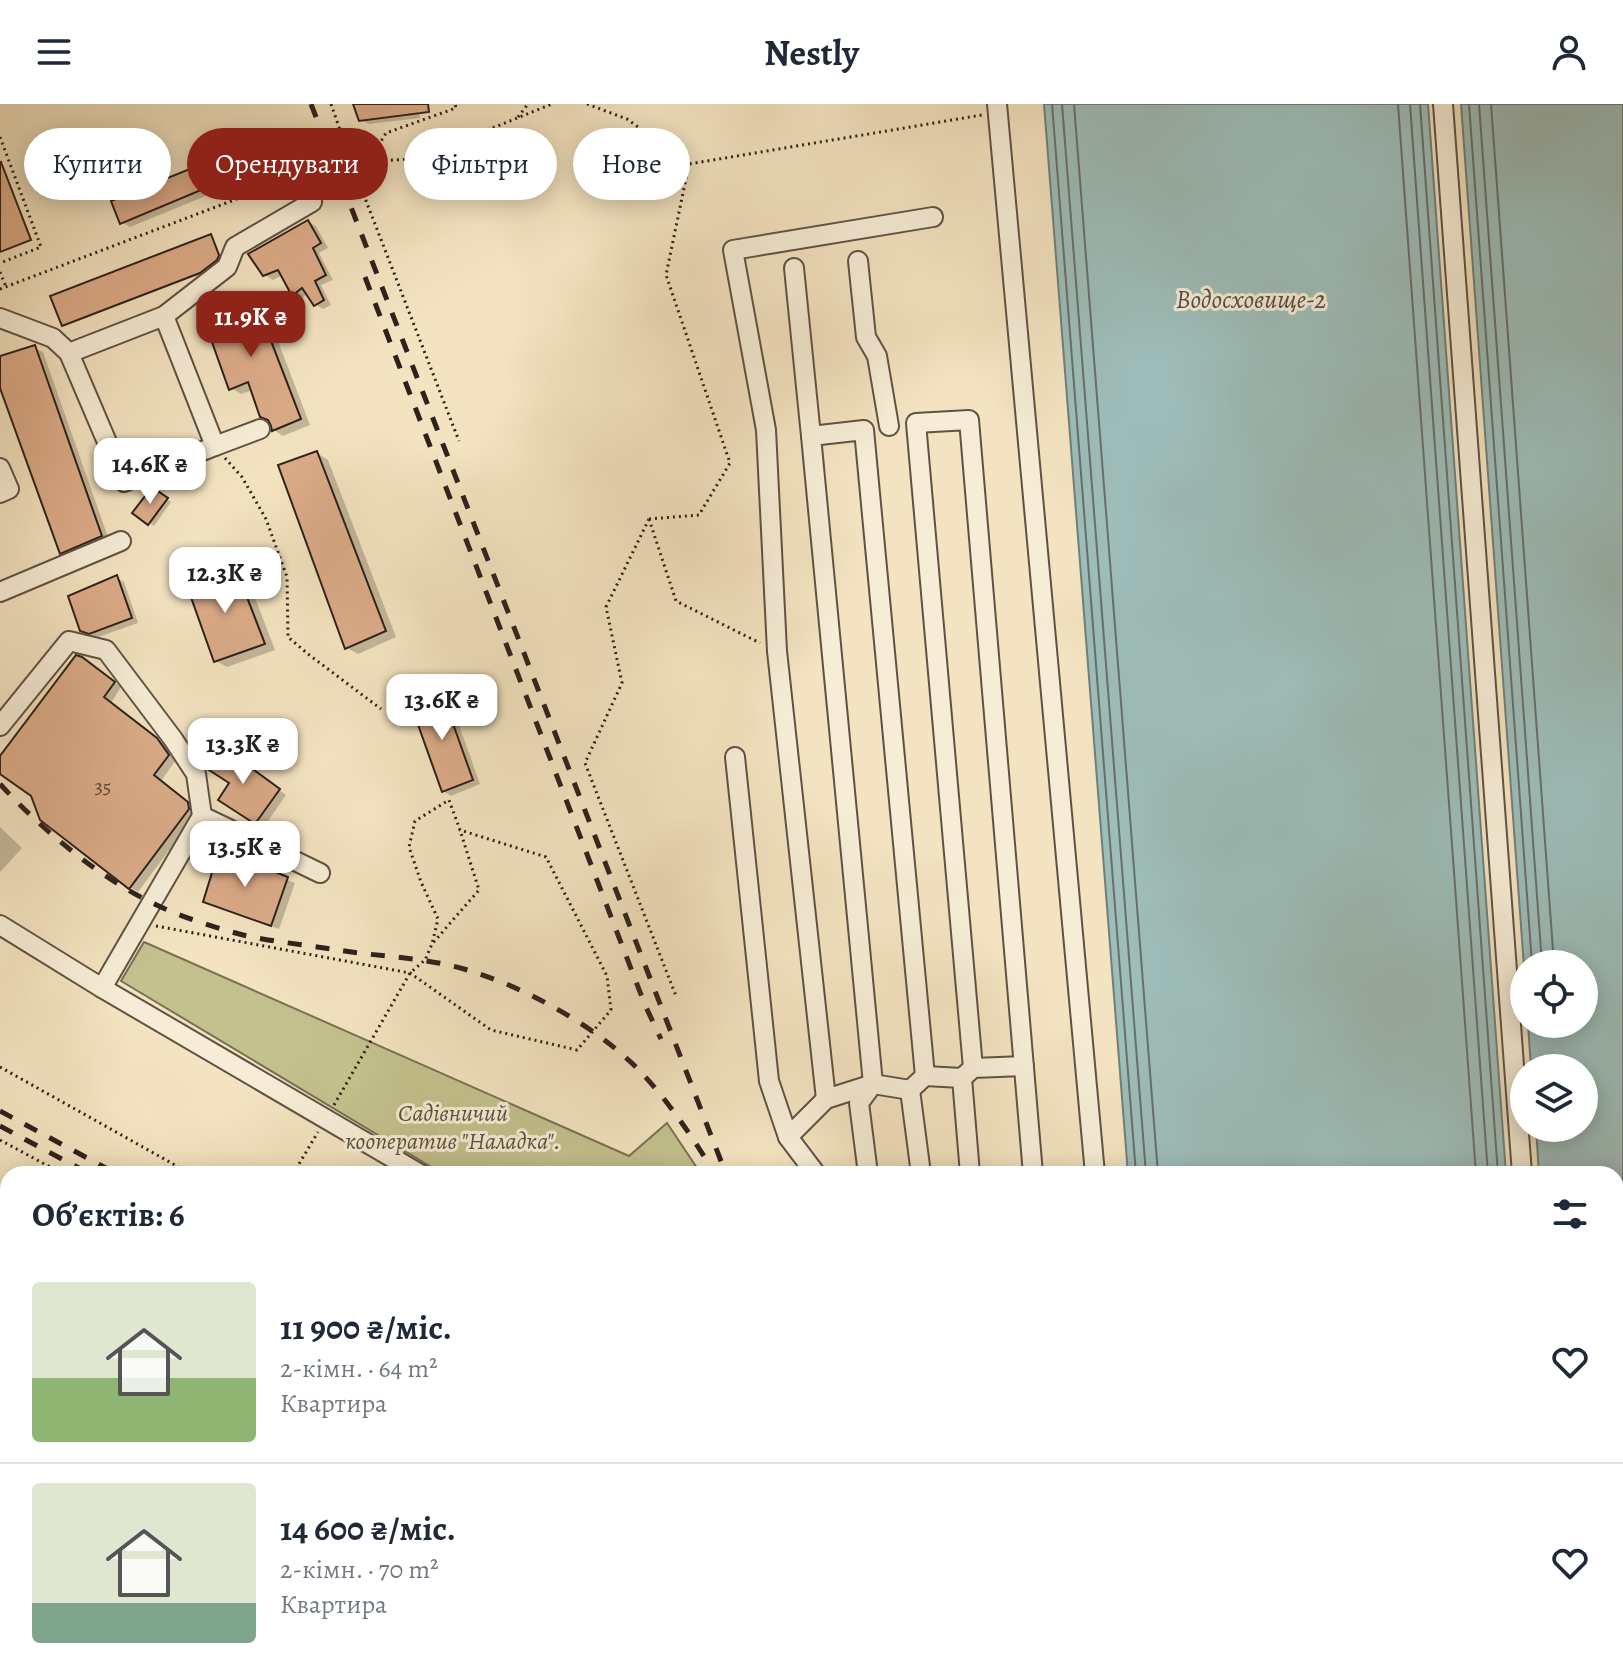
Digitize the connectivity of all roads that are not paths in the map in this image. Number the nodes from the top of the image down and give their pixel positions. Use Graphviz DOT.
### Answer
graph roads {
  1 [pos="1443,104"];
  2 [pos="997,108"];
  3 [pos="311,200"];
  4 [pos="933,217"];
  5 [pos="858,261"];
  6 [pos="794,268"];
  7 [pos="164,316"];
  8 [pos="0,318"];
  9 [pos="69,353"];
  10 [pos="916,423"];
  11 [pos="889,426"];
  12 [pos="260,429"];
  13 [pos="864,430"];
  14 [pos="811,436"];
  15 [pos="215,446"];
  16 [pos="0,468"];
  17 [pos="0,493"];
  18 [pos="121,541"];
  19 [pos="0,592"];
  20 [pos="0,726"];
  21 [pos="735,757"];
  22 [pos="202,816"];
  23 [pos="320,873"];
  24 [pos="0,925"];
  25 [pos="102,988"];
  26 [pos="1024,1066"];
  27 [pos="968,1073"];
  28 [pos="925,1076"];
  29 [pos="873,1084"];
  30 [pos="910,1090"];
  31 [pos="826,1099"];
  32 [pos="788,1137"];
  33 [pos="406,1166"];
  34 [pos="810,1166"];
  35 [pos="867,1166"];
  36 [pos="920,1166"];
  37 [pos="970,1166"];
  38 [pos="1032,1166"];
  39 [pos="1094,1166"];
  40 [pos="1521,1166"];
  1 -- 40 [label="street"];
  2 -- 39 [label="street"];
  3 -- 7 [label="street"];
  4 -- 31 [label="street"];
  5 -- 11 [label="street"];
  6 -- 14 [label="street"];
  7 -- 9 [label="street"];
  7 -- 15 [label="street"];
  8 -- 9 [label="street"];
  9 -- 15 [label="street"];
  10 -- 11 [label="street"];
  10 -- 26 [label="street"];
  10 -- 27 [label="street"];
  11 -- 13 [label="street"];
  12 -- 15 [label="street"];
  13 -- 14 [label="street"];
  13 -- 28 [label="street"];
  14 -- 29 [label="street"];
  16 -- 17 [label="street"];
  18 -- 19 [label="street"];
  20 -- 22 [label="street"];
  21 -- 32 [label="street"];
  22 -- 23 [label="street"];
  22 -- 25 [label="street"];
  24 -- 25 [label="street"];
  25 -- 33 [label="street"];
  26 -- 27 [label="street"];
  26 -- 38 [label="street"];
  27 -- 28 [label="street"];
  27 -- 37 [label="street"];
  28 -- 30 [label="street"];
  29 -- 30 [label="street"];
  29 -- 31 [label="street"];
  29 -- 35 [label="street"];
  30 -- 36 [label="street"];
  31 -- 32 [label="street"];
  32 -- 34 [label="street"];
}
